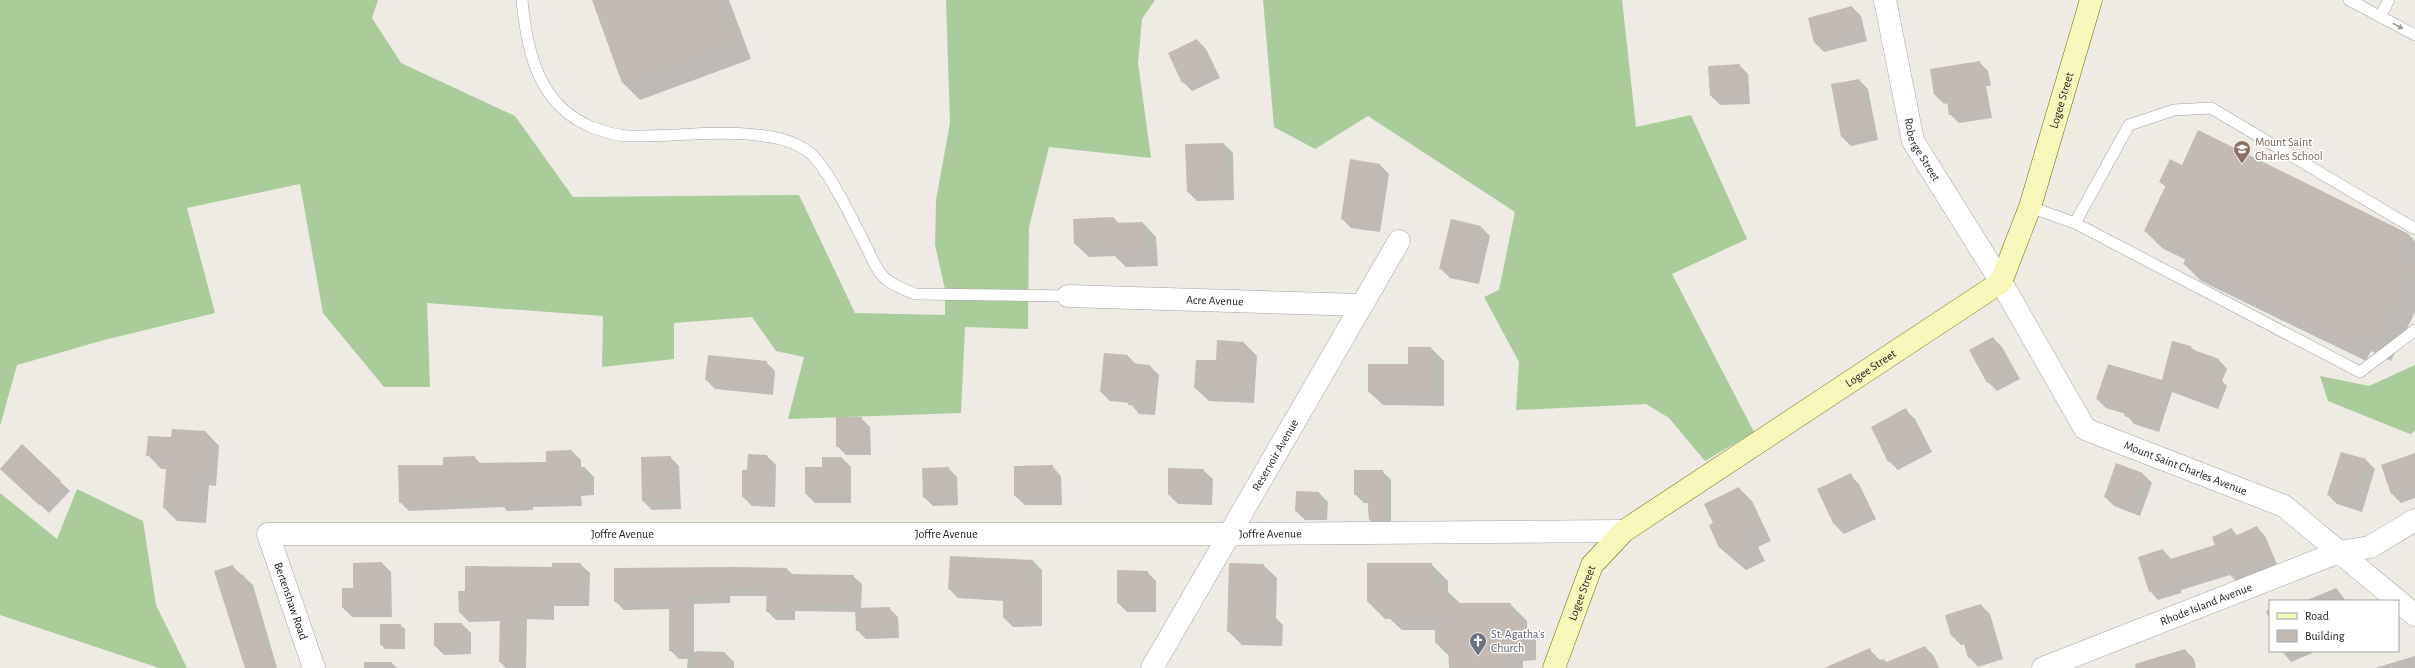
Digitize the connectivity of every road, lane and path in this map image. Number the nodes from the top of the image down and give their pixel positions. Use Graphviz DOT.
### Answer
graph roads {
  1 [pos="522,0"];
  2 [pos="1885,0"];
  3 [pos="2091,0"];
  4 [pos="2349,0"];
  5 [pos="2389,0"];
  6 [pos="2380,17"];
  7 [pos="2415,35"];
  8 [pos="2030,207"];
  9 [pos="2075,222"];
  10 [pos="2415,229"];
  11 [pos="1399,241"];
  12 [pos="2001,282"];
  13 [pos="1068,296"];
  14 [pos="1361,305"];
  15 [pos="2415,330"];
  16 [pos="2415,520"];
  17 [pos="1624,531"];
  18 [pos="268,534"];
  19 [pos="1228,534"];
  20 [pos="2339,552"];
  21 [pos="2397,600"];
  22 [pos="2399,602"];
  23 [pos="2415,615"];
  24 [pos="314,668"];
  25 [pos="1152,668"];
  26 [pos="1554,668"];
  27 [pos="2043,668"];
  1 -- 13 [label="lane"];
  2 -- 12 [label="street, Roberge Street"];
  3 -- 8 [label="street, Logee Street"];
  4 -- 6 [label="lane"];
  5 -- 6 [label="lane"];
  6 -- 7 [label="lane, one-way"];
  8 -- 9 [label="lane"];
  8 -- 12 [label="street, Logee Street"];
  9 -- 10 [label="lane"];
  9 -- 15 [label="lane"];
  11 -- 14 [label="street, Reservoir Avenue"];
  12 -- 17 [label="street, Logee Street"];
  12 -- 20 [label="street, Mount Saint Charles Avenue"];
  13 -- 14 [label="street, Acre Avenue"];
  14 -- 19 [label="street, Reservoir Avenue"];
  16 -- 20 [label="street, Rhode Island Avenue"];
  17 -- 19 [label="street, Joffre Avenue"];
  17 -- 26 [label="street, Logee Street"];
  18 -- 19 [label="street, Joffre Avenue"];
  18 -- 24 [label="street, Bertenshaw Road"];
  19 -- 25 [label="street, Reservoir Avenue"];
  20 -- 21 [label="street, Mount Saint Charles Avenue"];
  20 -- 27 [label="street, Rhode Island Avenue"];
  22 -- 23 [label="street, Mount Saint Charles Avenue"];
}
